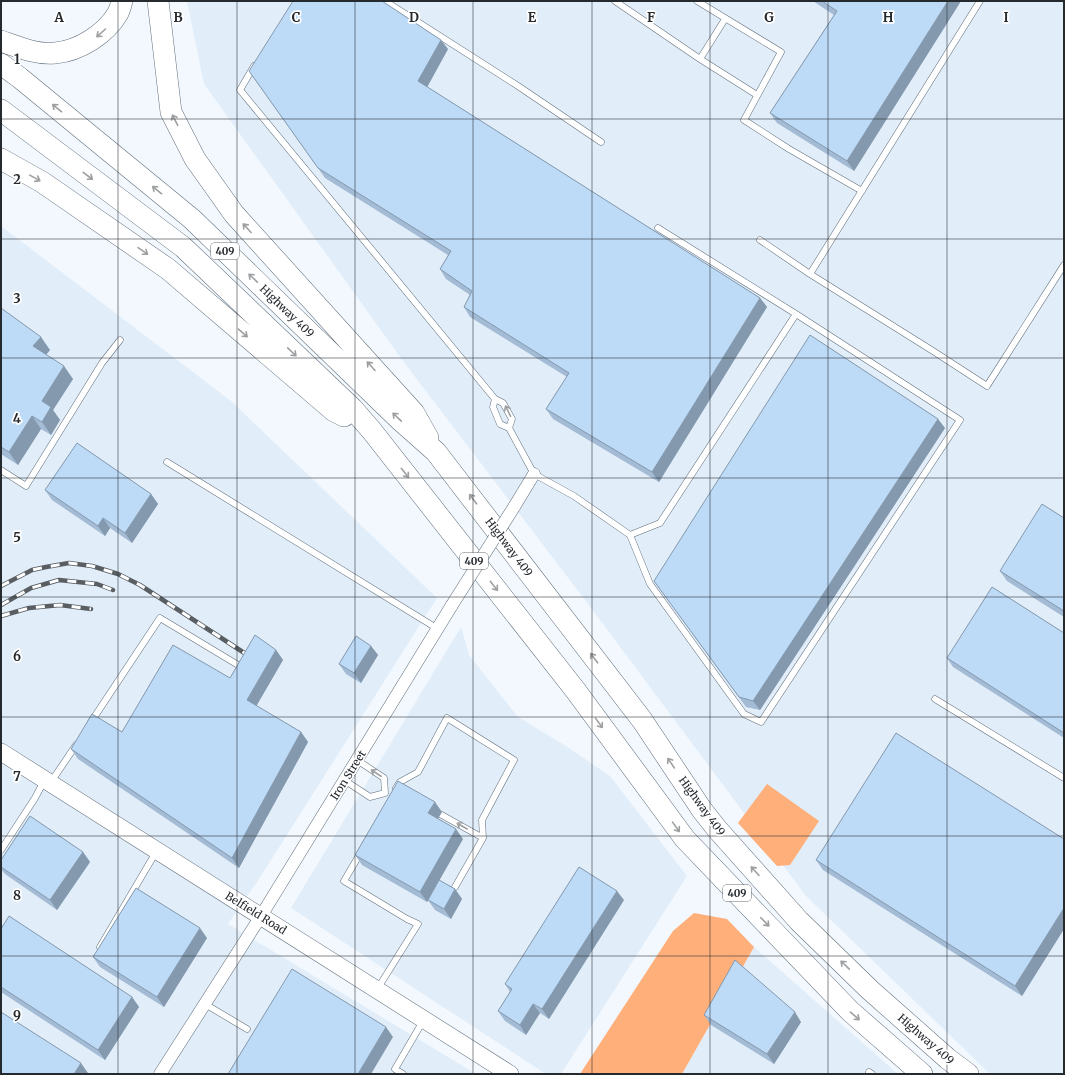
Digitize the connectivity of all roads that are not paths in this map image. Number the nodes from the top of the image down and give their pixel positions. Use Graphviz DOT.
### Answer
graph roads {
  1 [pos="122,1"];
  2 [pos="158,1"];
  3 [pos="385,1"];
  4 [pos="615,1"];
  5 [pos="697,1"];
  6 [pos="980,1"];
  7 [pos="725,19"];
  8 [pos="1,41"];
  9 [pos="700,59"];
  10 [pos="256,63"];
  11 [pos="1,64"];
  12 [pos="757,95"];
  13 [pos="1,110"];
  14 [pos="601,142"];
  15 [pos="1,159"];
  16 [pos="862,191"];
  17 [pos="658,228"];
  18 [pos="760,240"];
  19 [pos="1064,265"];
  20 [pos="810,274"];
  21 [pos="796,314"];
  22 [pos="120,340"];
  23 [pos="495,399"];
  24 [pos="509,428"];
  25 [pos="372,431"];
  26 [pos="436,452"];
  27 [pos="167,462"];
  28 [pos="1,470"];
  29 [pos="534,474"];
  30 [pos="630,535"];
  31 [pos="438,629"];
  32 [pos="243,668"];
  33 [pos="935,699"];
  34 [pos="88,726"];
  35 [pos="80,739"];
  36 [pos="1,752"];
  37 [pos="357,760"];
  38 [pos="1064,778"];
  39 [pos="344,780"];
  40 [pos="47,782"];
  41 [pos="385,793"];
  42 [pos="393,793"];
  43 [pos="404,793"];
  44 [pos="440,814"];
  45 [pos="483,838"];
  46 [pos="362,849"];
  47 [pos="1,850"];
  48 [pos="156,850"];
  49 [pos="455,887"];
  50 [pos="261,916"];
  51 [pos="100,947"];
  52 [pos="377,990"];
  53 [pos="204,1004"];
  54 [pos="424,1020"];
  55 [pos="247,1030"];
  56 [pos="160,1074"];
  57 [pos="403,1074"];
  58 [pos="510,1074"];
  59 [pos="922,1074"];
  60 [pos="968,1074"];
  1 -- 8 [label="highway, one-way"];
  26 -- 2 [label="highway, one-way"];
  3 -- 14 [label="lane"];
  4 -- 9 [label="lane"];
  5 -- 7 [label="lane"];
  6 -- 16 [label="lane"];
  7 -- 9 [label="lane"];
  7 -- 12 [label="lane"];
  9 -- 12 [label="lane"];
  10 -- 23 [label="lane"];
  26 -- 11 [label="highway, Highway 409 / 409, one-way"];
  12 -- 16 [label="lane"];
  13 -- 25 [label="highway, 409, one-way"];
  15 -- 25 [label="highway, one-way"];
  16 -- 20 [label="lane"];
  17 -- 21 [label="lane"];
  18 -- 20 [label="lane"];
  19 -- 20 [label="lane"];
  21 -- 30 [label="lane"];
  21 -- 30 [label="lane"];
  22 -- 28 [label="lane"];
  23 -- 24 [label="lane"];
  24 -- 23 [label="lane, one-way"];
  24 -- 29 [label="lane"];
  25 -- 59 [label="highway, 409, one-way"];
  60 -- 26 [label="highway, Highway 409 / 409, one-way"];
  27 -- 31 [label="lane"];
  29 -- 30 [label="lane"];
  29 -- 31 [label="street, Iron Street, bridge"];
  31 -- 37 [label="street, Iron Street"];
  32 -- 34 [label="lane"];
  33 -- 38 [label="lane"];
  35 -- 40 [label="lane"];
  36 -- 40 [label="main road, Belfield Road"];
  37 -- 39 [label="street, Iron Street"];
  41 -- 37 [label="lane, one-way"];
  39 -- 41 [label="lane"];
  39 -- 50 [label="street, Iron Street"];
  40 -- 47 [label="lane"];
  40 -- 48 [label="main road, Belfield Road"];
  41 -- 42 [label="lane"];
  42 -- 43 [label="lane"];
  42 -- 45 [label="lane"];
  45 -- 44 [label="lane, one-way"];
  45 -- 49 [label="lane"];
  46 -- 52 [label="lane"];
  48 -- 50 [label="main road, Belfield Road"];
  48 -- 51 [label="lane"];
  50 -- 52 [label="main road, Belfield Road"];
  50 -- 53 [label="street, Iron Street"];
  52 -- 54 [label="main road, Belfield Road"];
  53 -- 55 [label="lane"];
  53 -- 56 [label="street, Iron Street"];
  54 -- 57 [label="lane"];
  54 -- 58 [label="main road, Belfield Road"];
}
